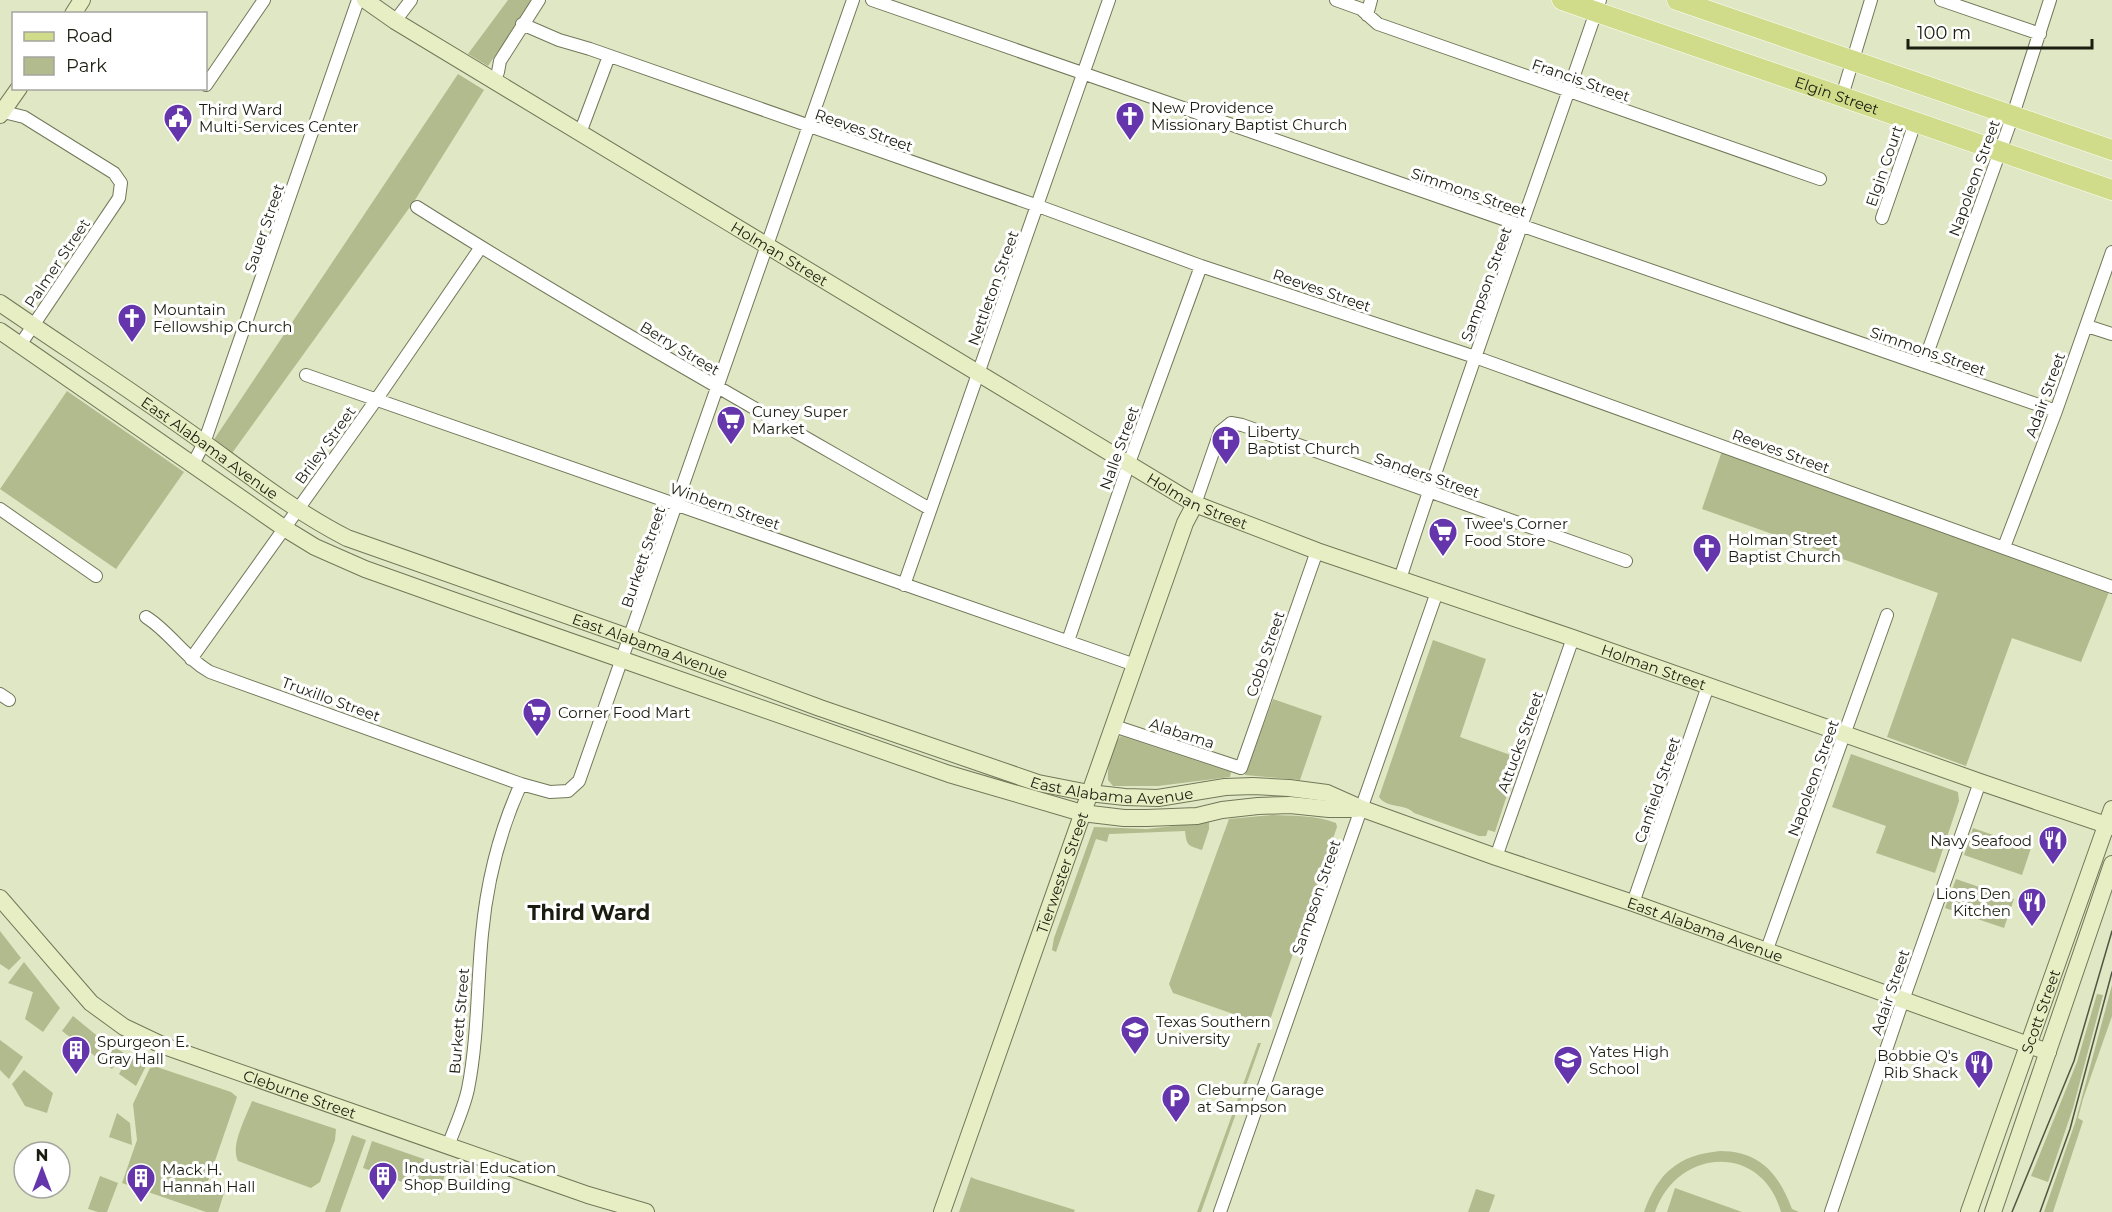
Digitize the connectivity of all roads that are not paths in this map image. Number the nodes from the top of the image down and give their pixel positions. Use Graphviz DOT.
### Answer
graph roads {
  1 [pos="264,0"];
  2 [pos="358,0"];
  3 [pos="365,0"];
  4 [pos="411,0"];
  5 [pos="539,0"];
  6 [pos="854,0"];
  7 [pos="872,0"];
  8 [pos="1109,0"];
  9 [pos="1336,0"];
  10 [pos="1371,0"];
  11 [pos="1562,0"];
  12 [pos="1677,0"];
  13 [pos="1871,0"];
  14 [pos="1941,0"];
  15 [pos="2050,0"];
  16 [pos="1598,6"];
  17 [pos="1367,15"];
  18 [pos="395,21"];
  19 [pos="522,24"];
  20 [pos="2040,34"];
  21 [pos="609,56"];
  22 [pos="1852,61"];
  23 [pos="1084,74"];
  24 [pos="494,81"];
  25 [pos="207,83"];
  26 [pos="18,90"];
  27 [pos="1569,92"];
  28 [pos="1842,96"];
  29 [pos="1,112"];
  30 [pos="2013,115"];
  31 [pos="1915,123"];
  32 [pos="810,127"];
  33 [pos="580,133"];
  34 [pos="2112,150"];
  35 [pos="2000,151"];
  36 [pos="1820,179"];
  37 [pos="2112,190"];
  38 [pos="1038,206"];
  39 [pos="417,207"];
  40 [pos="1882,218"];
  41 [pos="1523,226"];
  42 [pos="481,247"];
  43 [pos="767,247"];
  44 [pos="2112,252"];
  45 [pos="1201,266"];
  46 [pos="0,303"];
  47 [pos="33,325"];
  48 [pos="2087,326"];
  49 [pos="0,331"];
  50 [pos="2112,334"];
  51 [pos="20,345"];
  52 [pos="1475,357"];
  53 [pos="1923,365"];
  54 [pos="978,374"];
  55 [pos="306,375"];
  56 [pos="717,387"];
  57 [pos="376,400"];
  58 [pos="2056,411"];
  59 [pos="1220,432"];
  60 [pos="204,443"];
  61 [pos="1129,463"];
  62 [pos="193,464"];
  63 [pos="1429,491"];
  64 [pos="1195,504"];
  65 [pos="676,505"];
  66 [pos="0,509"];
  67 [pos="930,509"];
  68 [pos="298,510"];
  69 [pos="284,528"];
  70 [pos="2004,547"];
  71 [pos="1317,550"];
  72 [pos="1626,561"];
  73 [pos="96,576"];
  74 [pos="460,578"];
  75 [pos="1400,579"];
  76 [pos="904,585"];
  77 [pos="2112,586"];
  78 [pos="1437,592"];
  79 [pos="452,600"];
  80 [pos="1887,615"];
  81 [pos="146,617"];
  82 [pos="631,638"];
  83 [pos="1573,638"];
  84 [pos="1068,641"];
  85 [pos="191,659"];
  86 [pos="621,660"];
  87 [pos="1135,665"];
  88 [pos="1708,686"];
  89 [pos="1114,726"];
  90 [pos="1845,734"];
  91 [pos="1241,768"];
  92 [pos="1980,782"];
  93 [pos="521,784"];
  94 [pos="1089,794"];
  95 [pos="1363,809"];
  96 [pos="1082,813"];
  97 [pos="2110,820"];
  98 [pos="1496,857"];
  99 [pos="2112,864"];
  100 [pos="0,898"];
  101 [pos="1634,903"];
  102 [pos="1766,952"];
  103 [pos="1903,1000"];
  104 [pos="2028,1045"];
  105 [pos="2048,1052"];
  106 [pos="448,1146"];
  107 [pos="646,1212"];
  108 [pos="942,1212"];
  109 [pos="1220,1212"];
  110 [pos="1831,1212"];
  111 [pos="1969,1212"];
  112 [pos="1993,1212"];
  1 -- 25 [label="street"];
  2 -- 60 [label="street, Sauer Street"];
  3 -- 18 [label="street, Holman Street"];
  4 -- 18 [label="street"];
  5 -- 19 [label="street"];
  6 -- 32 [label="street, Burkett Street"];
  7 -- 23 [label="street, Simmons Street"];
  8 -- 23 [label="street, Nettleton Street"];
  9 -- 17 [label="street, Francis Street"];
  10 -- 17 [label="street"];
  11 -- 16 [label="main road, Elgin Street"];
  12 -- 22 [label="main road"];
  13 -- 22 [label="street"];
  14 -- 20 [label="street"];
  15 -- 20 [label="street, Napoleon Street"];
  16 -- 27 [label="street, Sampson Street"];
  16 -- 28 [label="main road, Elgin Street"];
  17 -- 27 [label="street, Francis Street"];
  18 -- 24 [label="street, Holman Street"];
  19 -- 21 [label="street, Reeves Street"];
  19 -- 24 [label="street"];
  20 -- 30 [label="street, Napoleon Street"];
  21 -- 32 [label="street, Reeves Street"];
  21 -- 33 [label="street"];
  22 -- 28 [label="street"];
  22 -- 30 [label="main road"];
  23 -- 38 [label="street, Nettleton Street"];
  23 -- 41 [label="street, Simmons Street"];
  24 -- 33 [label="street, Holman Street"];
  26 -- 29 [label="street"];
  27 -- 36 [label="street, Francis Street"];
  27 -- 41 [label="street, Sampson Street"];
  28 -- 31 [label="main road, Elgin Street"];
  29 -- 47 [label="street, Palmer Street"];
  30 -- 34 [label="main road"];
  30 -- 35 [label="street, Napoleon Street"];
  31 -- 35 [label="main road, Elgin Street"];
  31 -- 40 [label="street, Elgin Court"];
  32 -- 38 [label="street, Reeves Street"];
  32 -- 43 [label="street, Burkett Street"];
  33 -- 43 [label="street, Holman Street"];
  35 -- 37 [label="main road, Elgin Street"];
  35 -- 53 [label="street, Napoleon Street"];
  38 -- 45 [label="street, Reeves Street"];
  38 -- 54 [label="street, Nettleton Street"];
  39 -- 42 [label="street, Berry Street"];
  41 -- 52 [label="street, Sampson Street"];
  41 -- 53 [label="street, Simmons Street"];
  42 -- 56 [label="street, Berry Street"];
  42 -- 57 [label="street, Briley Street"];
  43 -- 54 [label="street, Holman Street"];
  43 -- 56 [label="street, Burkett Street"];
  44 -- 48 [label="street, Adair Street"];
  45 -- 52 [label="street, Reeves Street"];
  45 -- 61 [label="street, Nalle Street"];
  46 -- 47 [label="street, East Alabama Avenue"];
  47 -- 51 [label="street, Palmer Street"];
  47 -- 60 [label="street, East Alabama Avenue"];
  48 -- 50 [label="street"];
  48 -- 58 [label="street, Adair Street"];
  49 -- 51 [label="street, East Alabama Avenue"];
  51 -- 62 [label="street, East Alabama Avenue"];
  52 -- 63 [label="street, Sampson Street"];
  52 -- 70 [label="street, Reeves Street"];
  53 -- 58 [label="street, Simmons Street"];
  54 -- 61 [label="street, Holman Street"];
  54 -- 67 [label="street, Nettleton Street"];
  55 -- 57 [label="street, Winbern Street"];
  56 -- 65 [label="street, Burkett Street"];
  56 -- 67 [label="street, Berry Street"];
  57 -- 65 [label="street, Winbern Street"];
  57 -- 68 [label="street, Briley Street"];
  58 -- 70 [label="street, Adair Street"];
  59 -- 63 [label="street, Sanders Street"];
  59 -- 64 [label="street, Tierwester Street"];
  60 -- 62 [label="street, Sauer Street"];
  60 -- 68 [label="street, East Alabama Avenue"];
  61 -- 64 [label="street, Holman Street"];
  61 -- 84 [label="street, Nalle Street"];
  62 -- 69 [label="street, East Alabama Avenue"];
  63 -- 72 [label="street, Sanders Street"];
  63 -- 75 [label="street, Sampson Street"];
  64 -- 71 [label="street, Holman Street"];
  64 -- 87 [label="street, Tierwester Street"];
  65 -- 76 [label="street, Winbern Street"];
  65 -- 82 [label="street, Burkett Street"];
  66 -- 73 [label="street"];
  67 -- 76 [label="street, Nettleton Street"];
  68 -- 69 [label="street, Briley Street"];
  68 -- 74 [label="street, East Alabama Avenue"];
  69 -- 79 [label="street, East Alabama Avenue"];
  69 -- 85 [label="street, Briley Street"];
  70 -- 77 [label="street, Reeves Street"];
  71 -- 75 [label="street, Holman Street"];
  71 -- 91 [label="street, Cobb Street"];
  74 -- 79 [label="street"];
  74 -- 82 [label="street, East Alabama Avenue"];
  75 -- 78 [label="street, Holman Street"];
  76 -- 84 [label="street, Winbern Street"];
  78 -- 83 [label="street, Holman Street"];
  78 -- 95 [label="street, Sampson Street"];
  79 -- 86 [label="street, East Alabama Avenue"];
  80 -- 90 [label="street, Napoleon Street"];
  81 -- 85 [label="street, Truxillo Street"];
  82 -- 86 [label="street, Burkett Street"];
  82 -- 94 [label="street, East Alabama Avenue"];
  83 -- 88 [label="street, Holman Street"];
  83 -- 98 [label="street, Attucks Street"];
  84 -- 87 [label="street, Winbern Street"];
  85 -- 93 [label="street, Truxillo Street"];
  86 -- 93 [label="street, Burkett Street"];
  86 -- 96 [label="street, East Alabama Avenue"];
  87 -- 89 [label="street, Tierwester Street"];
  88 -- 90 [label="street, Holman Street"];
  88 -- 101 [label="street, Canfield Street"];
  89 -- 91 [label="street, Alabama"];
  89 -- 94 [label="street, Tierwester Street"];
  90 -- 92 [label="street, Holman Street"];
  90 -- 102 [label="street, Napoleon Street"];
  92 -- 97 [label="street, Holman Street"];
  92 -- 103 [label="street, Adair Street"];
  93 -- 106 [label="street, Burkett Street"];
  94 -- 95 [label="street, East Alabama Avenue"];
  94 -- 96 [label="street, Tierwester Street"];
  95 -- 96 [label="street, East Alabama Avenue"];
  95 -- 98 [label="street, East Alabama Avenue"];
  95 -- 109 [label="street, Sampson Street"];
  96 -- 108 [label="street, Tierwester Street"];
  97 -- 104 [label="street, Scott Street"];
  98 -- 101 [label="street, East Alabama Avenue"];
  99 -- 105 [label="street, Scott Street"];
  100 -- 106 [label="street, Cleburne Street"];
  101 -- 102 [label="street, East Alabama Avenue"];
  102 -- 103 [label="street, East Alabama Avenue"];
  103 -- 104 [label="street, East Alabama Avenue"];
  103 -- 110 [label="street, Adair Street"];
  104 -- 105 [label="street, East Alabama Avenue"];
  104 -- 111 [label="street, Scott Street"];
  105 -- 112 [label="street, Scott Street"];
  106 -- 107 [label="street, Cleburne Street"];
}
